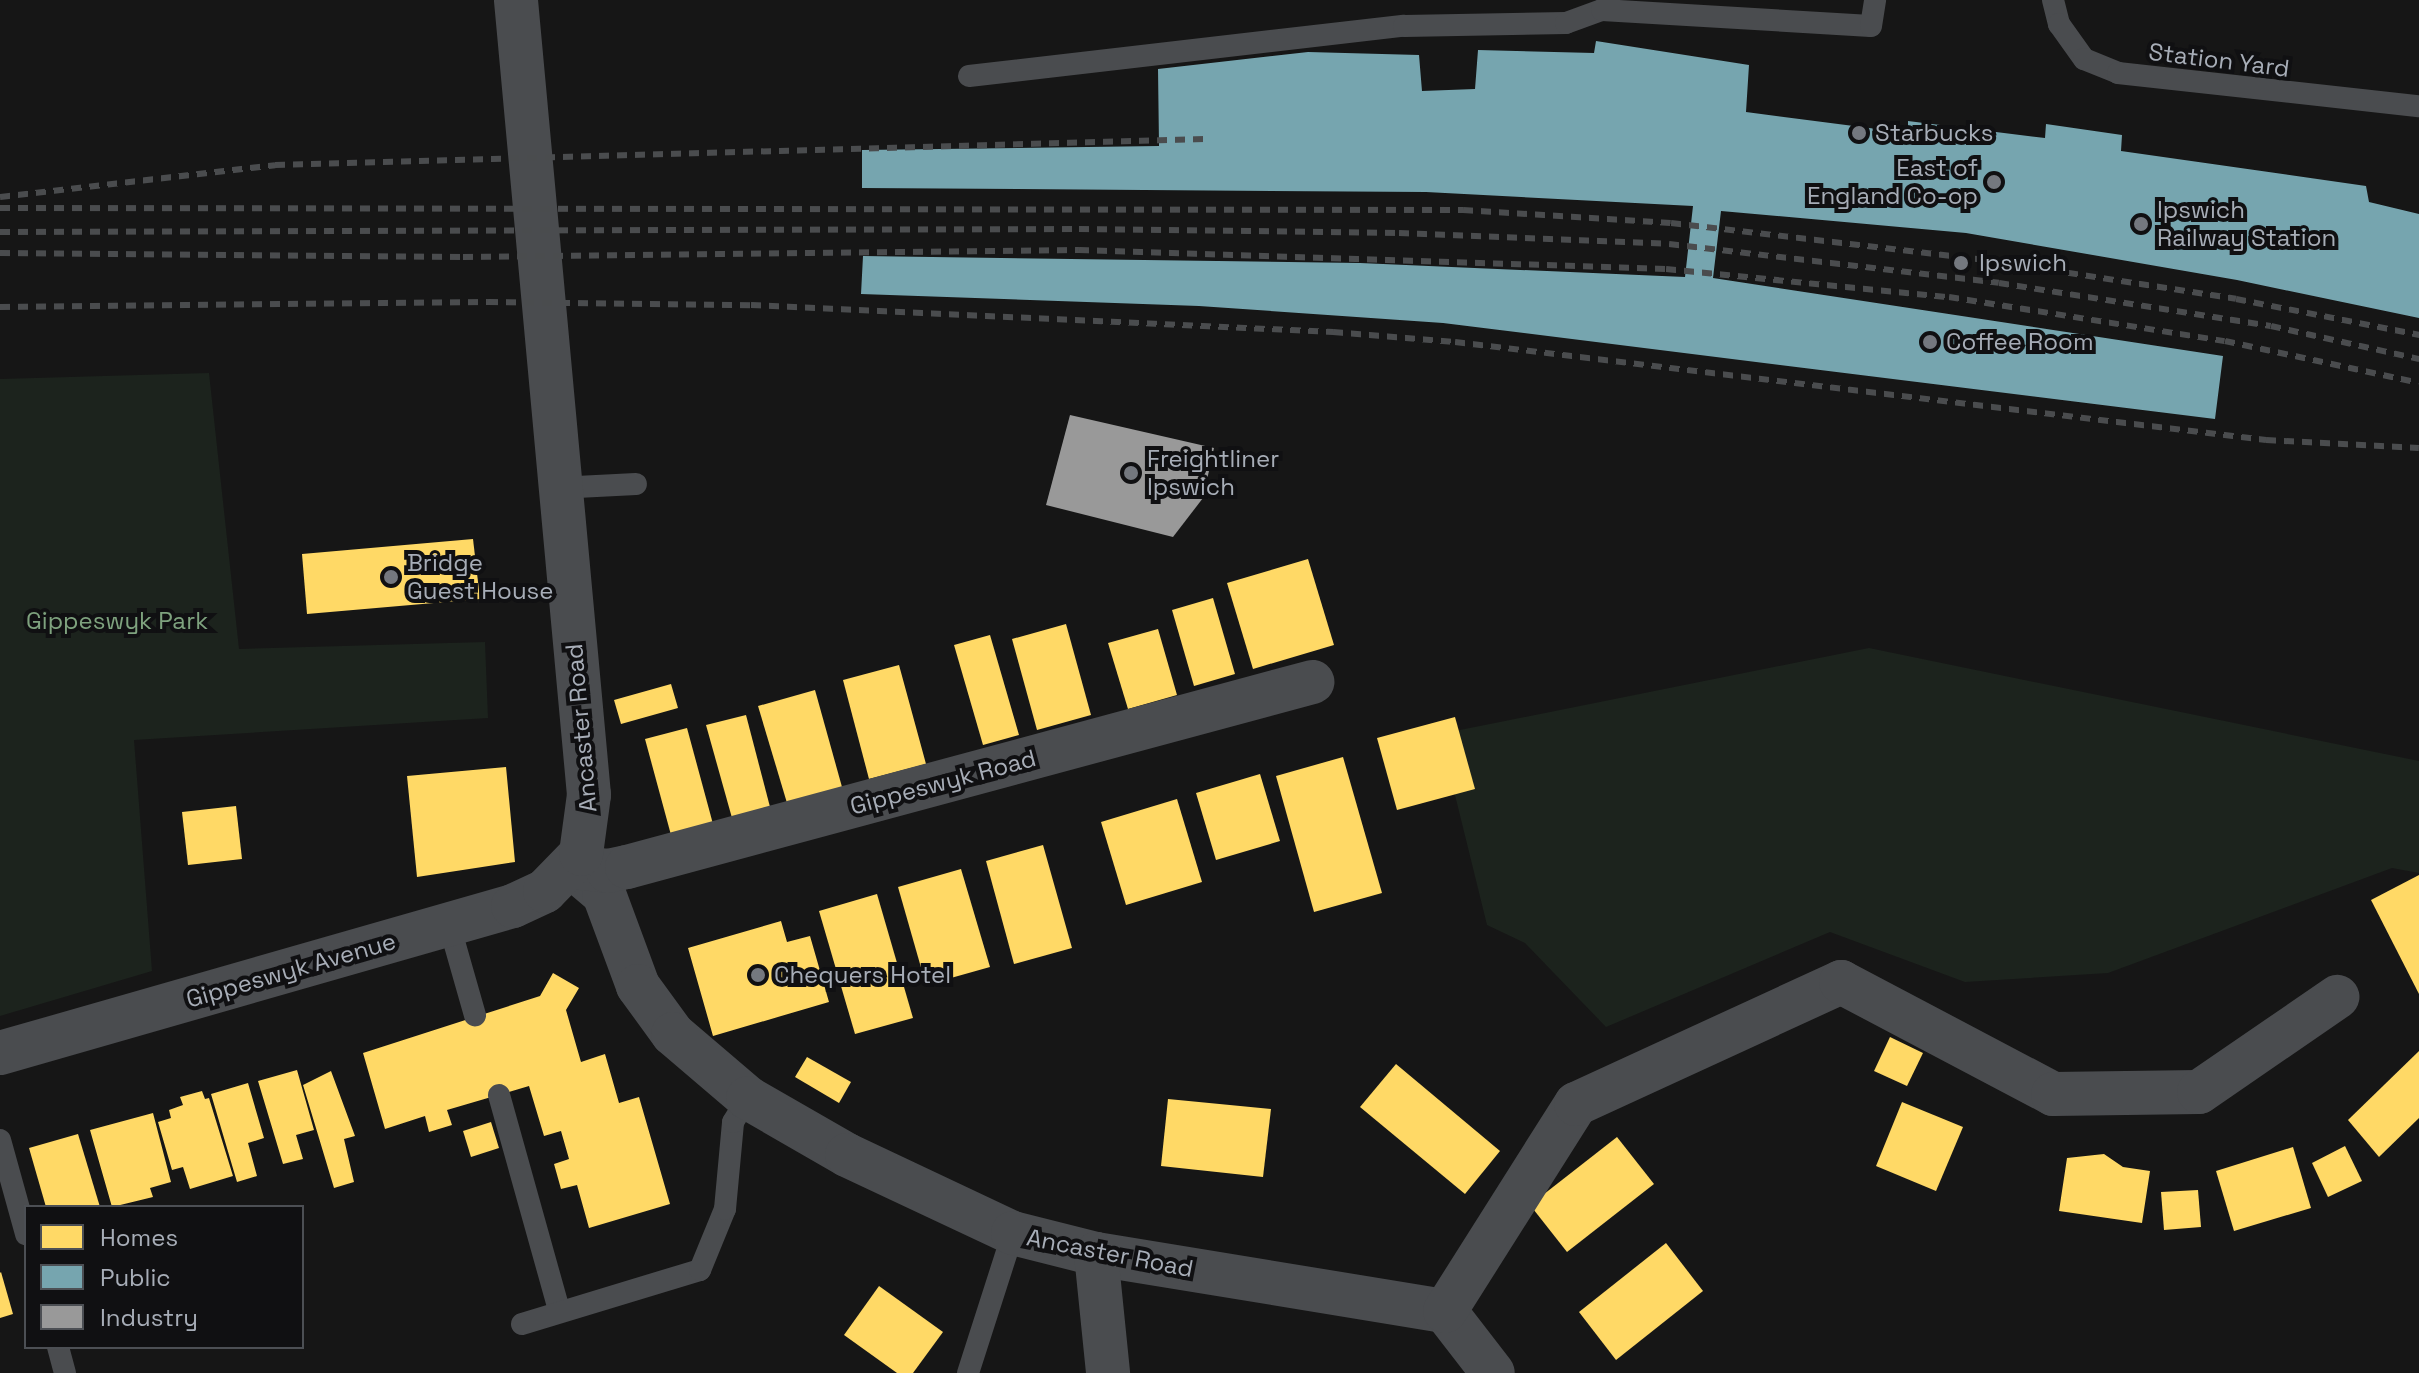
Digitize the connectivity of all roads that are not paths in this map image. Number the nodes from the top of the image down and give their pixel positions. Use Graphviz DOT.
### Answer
graph roads {
  1 [pos="516,0"];
  2 [pos="1875,0"];
  3 [pos="2053,0"];
  4 [pos="1599,5"];
  5 [pos="969,76"];
  6 [pos="2419,106"];
  7 [pos="636,484"];
  8 [pos="557,488"];
  9 [pos="1312,682"];
  10 [pos="572,867"];
  11 [pos="449,924"];
  12 [pos="2337,997"];
  13 [pos="475,1015"];
  14 [pos="0,1053"];
  15 [pos="499,1095"];
  16 [pos="748,1098"];
  17 [pos="0,1140"];
  18 [pos="24,1227"];
  19 [pos="1013,1233"];
  20 [pos="1096,1254"];
  21 [pos="559,1310"];
  22 [pos="1445,1311"];
  23 [pos="522,1324"];
  24 [pos="59,1349"];
  25 [pos="65,1373"];
  26 [pos="968,1373"];
  27 [pos="1108,1373"];
  28 [pos="1493,1373"];
  1 -- 8 [label="street, Ancaster Road"];
  2 -- 4 [label="lane"];
  3 -- 6 [label="lane, Station Yard"];
  4 -- 5 [label="lane"];
  7 -- 8 [label="lane"];
  8 -- 10 [label="street, Ancaster Road"];
  9 -- 10 [label="street, Gippeswyk Road"];
  10 -- 11 [label="street, Gippeswyk Avenue"];
  10 -- 16 [label="street, Ancaster Road"];
  11 -- 13 [label="lane"];
  11 -- 14 [label="street, Gippeswyk Avenue"];
  12 -- 22 [label="street"];
  15 -- 21 [label="lane"];
  16 -- 19 [label="street, Ancaster Road"];
  16 -- 21 [label="lane"];
  17 -- 18 [label="lane"];
  19 -- 20 [label="street, Ancaster Road"];
  19 -- 26 [label="lane"];
  20 -- 22 [label="street, Ancaster Road"];
  20 -- 27 [label="street"];
  21 -- 23 [label="lane"];
  22 -- 28 [label="street"];
  24 -- 25 [label="lane"];
}
